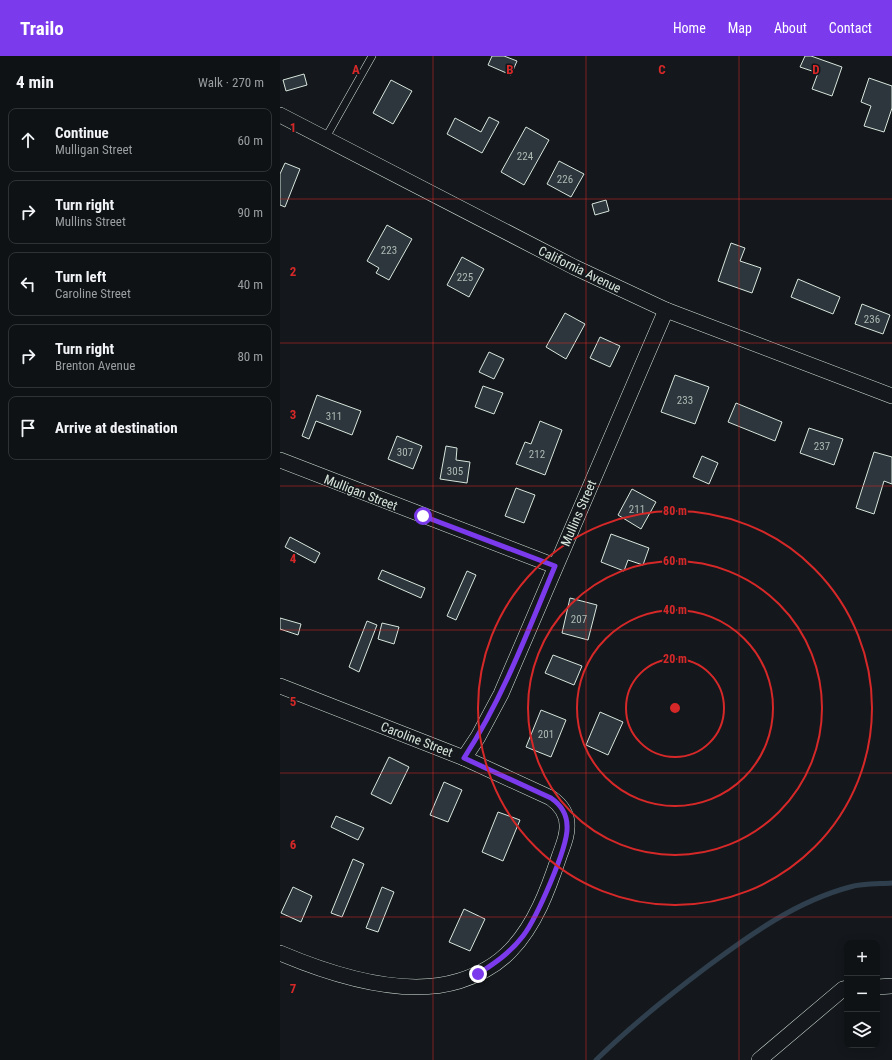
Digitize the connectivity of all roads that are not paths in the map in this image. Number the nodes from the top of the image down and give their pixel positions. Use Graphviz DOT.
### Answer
graph roads {
  1 [pos="372,56"];
  2 [pos="280,115"];
  3 [pos="326,139"];
  4 [pos="666,310"];
  5 [pos="892,396"];
  6 [pos="280,460"];
  7 [pos="555,566"];
  8 [pos="280,686"];
  9 [pos="464,758"];
  10 [pos="280,953"];
  11 [pos="892,986"];
  12 [pos="880,987"];
  13 [pos="844,989"];
  14 [pos="759,1060"];
  1 -- 3 [label="lane"];
  2 -- 3 [label="street, California Avenue"];
  3 -- 4 [label="street, California Avenue"];
  4 -- 5 [label="street, California Avenue"];
  4 -- 7 [label="street, Mullins Street"];
  6 -- 7 [label="street, Mulligan Street"];
  7 -- 9 [label="street, Mullins Street"];
  8 -- 9 [label="street, Caroline Street"];
  9 -- 10 [label="street, Caroline Street"];
  11 -- 12 [label="street"];
  13 -- 14 [label="street"];
}
